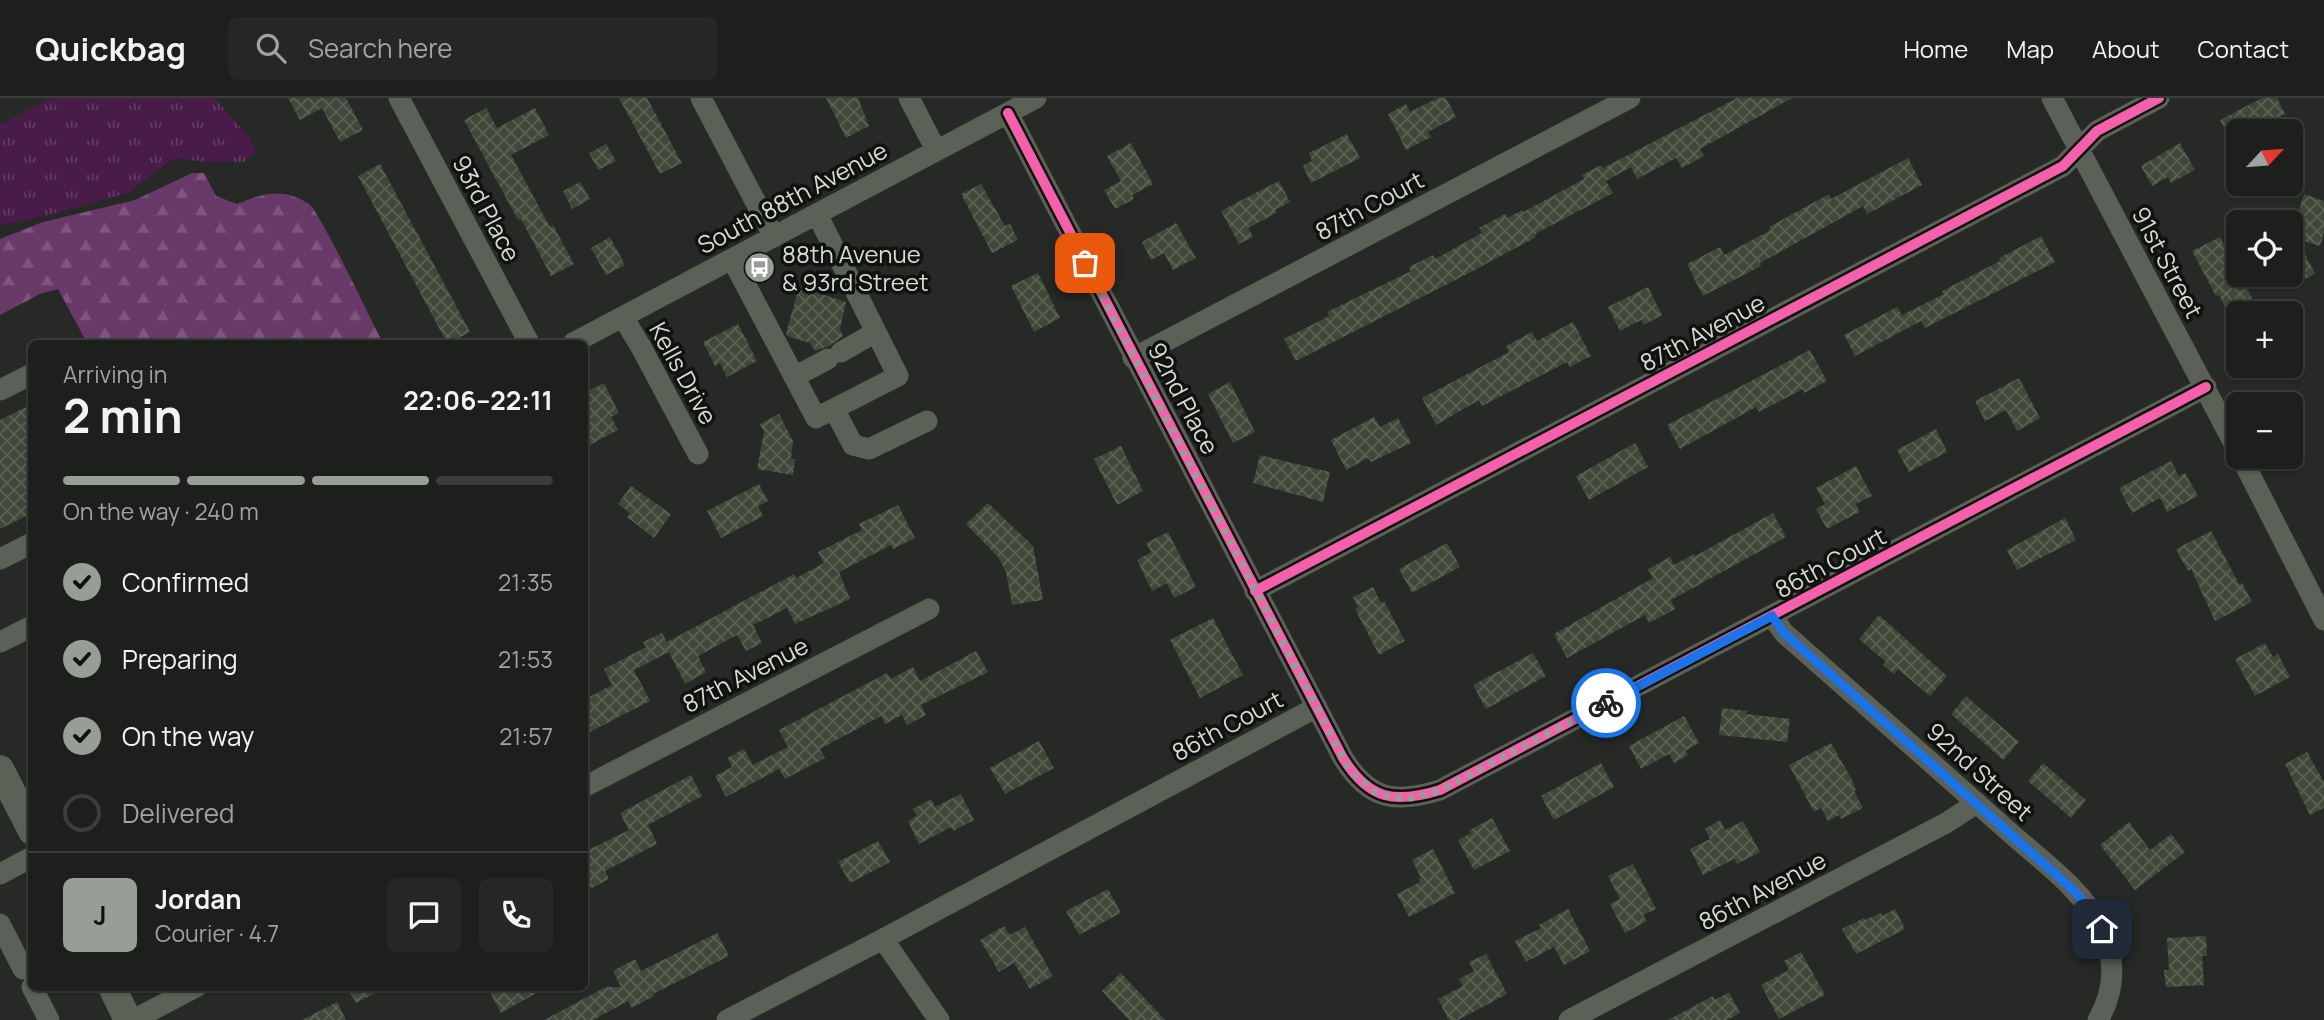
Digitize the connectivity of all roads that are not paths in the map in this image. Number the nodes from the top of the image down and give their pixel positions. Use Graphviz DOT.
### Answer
graph roads {
  1 [pos="399,98"];
  2 [pos="701,98"];
  3 [pos="909,98"];
  4 [pos="1036,98"];
  5 [pos="1630,98"];
  6 [pos="2052,98"];
  7 [pos="2159,98"];
  8 [pos="1008,113"];
  9 [pos="936,150"];
  10 [pos="2079,150"];
  11 [pos="817,214"];
  12 [pos="774,237"];
  13 [pos="732,259"];
  14 [pos="623,317"];
  15 [pos="876,332"];
  16 [pos="527,340"];
  17 [pos="579,340"];
  18 [pos="1133,358"];
  19 [pos="28,376"];
  20 [pos="794,377"];
  21 [pos="2206,387"];
  22 [pos="0,390"];
  23 [pos="834,409"];
  24 [pos="928,421"];
  25 [pos="2226,427"];
  26 [pos="698,454"];
  27 [pos="2247,469"];
  28 [pos="28,545"];
  29 [pos="0,559"];
  30 [pos="1255,591"];
  31 [pos="929,609"];
  32 [pos="1772,616"];
  33 [pos="2324,620"];
  34 [pos="28,628"];
  35 [pos="0,642"];
  36 [pos="1317,706"];
  37 [pos="0,769"];
  38 [pos="588,785"];
  39 [pos="1977,803"];
  40 [pos="8,806"];
  41 [pos="28,827"];
  42 [pos="28,859"];
  43 [pos="0,874"];
  44 [pos="0,925"];
  45 [pos="883,939"];
  46 [pos="28,974"];
  47 [pos="36,991"];
  48 [pos="114,991"];
  49 [pos="182,991"];
  50 [pos="49,1020"];
  51 [pos="131,1020"];
  52 [pos="727,1020"];
  53 [pos="939,1020"];
  54 [pos="1569,1020"];
  55 [pos="2098,1020"];
  1 -- 16 [label="street, 93rd Place"];
  2 -- 12 [label="street"];
  3 -- 9 [label="street"];
  4 -- 8 [label="street, South 88th Avenue"];
  5 -- 18 [label="street, 87th Court"];
  6 -- 10 [label="street, 91st Street"];
  7 -- 10 [label="street, 87th Avenue"];
  8 -- 9 [label="street, South 88th Avenue"];
  8 -- 18 [label="street, 92nd Place"];
  9 -- 11 [label="street, South 88th Avenue"];
  10 -- 21 [label="street, 91st Street"];
  10 -- 30 [label="street, 87th Avenue"];
  11 -- 12 [label="street, South 88th Avenue"];
  11 -- 15 [label="street"];
  12 -- 13 [label="street, South 88th Avenue"];
  13 -- 14 [label="street, South 88th Avenue"];
  13 -- 20 [label="street"];
  14 -- 17 [label="street, South 88th Avenue"];
  14 -- 26 [label="street, Kells Drive"];
  15 -- 20 [label="street"];
  15 -- 23 [label="street"];
  18 -- 30 [label="street, 92nd Place"];
  19 -- 22 [label="street"];
  20 -- 23 [label="street"];
  21 -- 25 [label="street, 91st Street"];
  21 -- 32 [label="street, 86th Court"];
  23 -- 24 [label="street"];
  27 -- 33 [label="street"];
  28 -- 29 [label="street"];
  30 -- 36 [label="street, 92nd Place"];
  31 -- 38 [label="street, 87th Avenue"];
  32 -- 36 [label="street, 86th Court"];
  32 -- 39 [label="street, 92nd Street"];
  34 -- 35 [label="street"];
  36 -- 45 [label="street, 86th Court"];
  37 -- 40 [label="main road"];
  39 -- 54 [label="street, 86th Avenue"];
  39 -- 55 [label="street, 92nd Street"];
  40 -- 41 [label="main road"];
  42 -- 43 [label="street"];
  44 -- 46 [label="street"];
  45 -- 52 [label="street, 86th Court"];
  45 -- 53 [label="street"];
  47 -- 50 [label="street"];
  48 -- 51 [label="main road"];
  49 -- 51 [label="street"];
}
